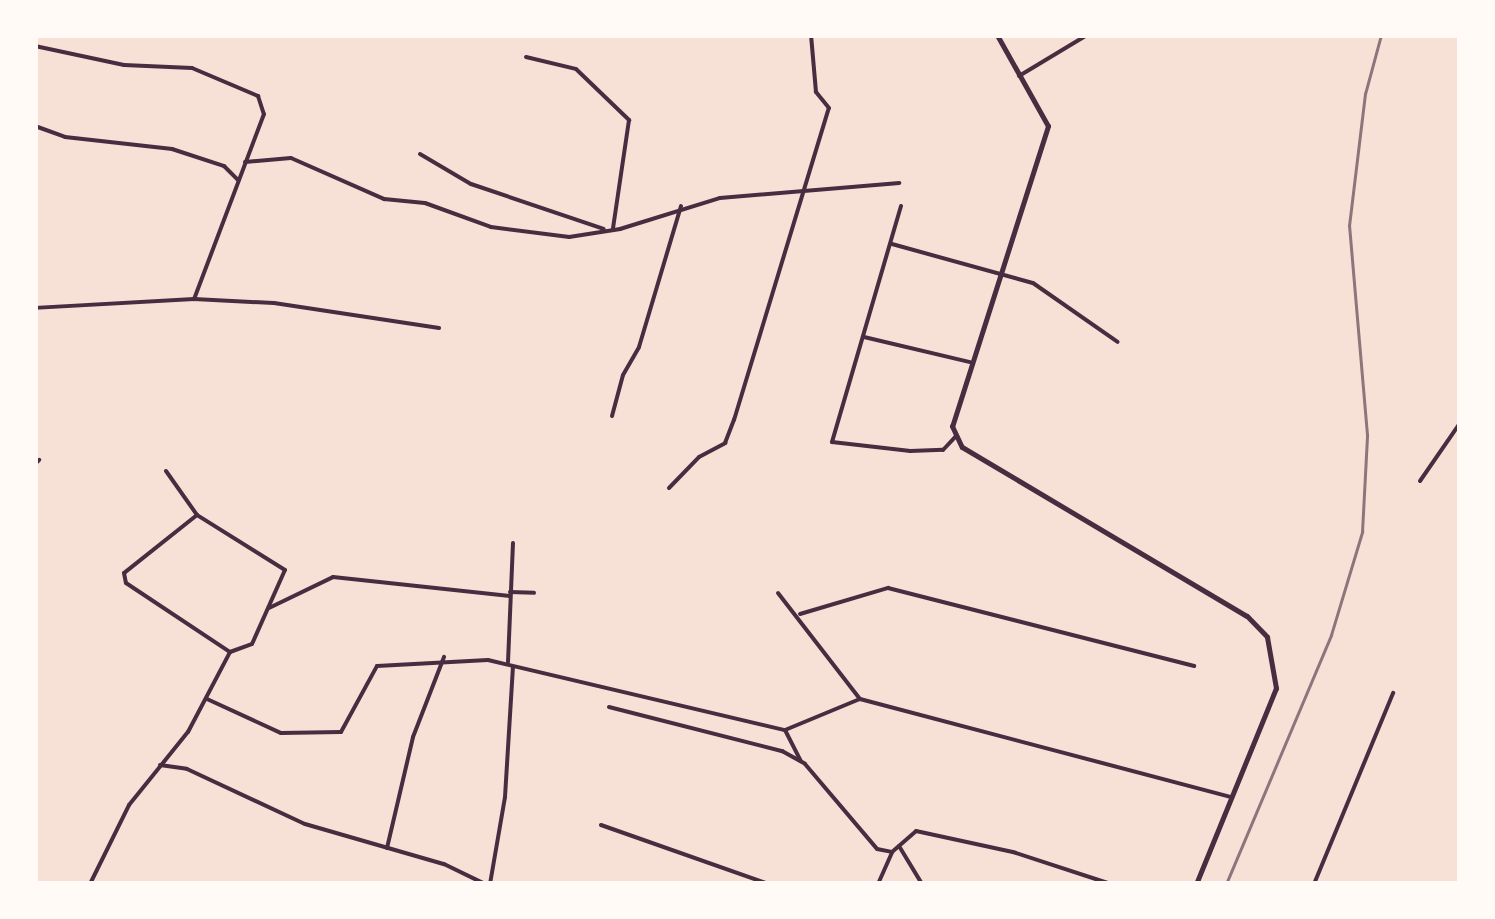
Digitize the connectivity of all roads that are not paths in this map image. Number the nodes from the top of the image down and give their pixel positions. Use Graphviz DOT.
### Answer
graph roads {
  1 [pos="810,35"];
  2 [pos="997,35"];
  3 [pos="1088,35"];
  4 [pos="35,46"];
  5 [pos="526,57"];
  6 [pos="1020,76"];
  7 [pos="35,126"];
  8 [pos="420,154"];
  9 [pos="244,162"];
  10 [pos="238,180"];
  11 [pos="899,183"];
  12 [pos="800,191"];
  13 [pos="680,206"];
  14 [pos="901,206"];
  15 [pos="611,231"];
  16 [pos="892,244"];
  17 [pos="1001,276"];
  18 [pos="194,299"];
  19 [pos="35,308"];
  20 [pos="439,328"];
  21 [pos="864,337"];
  22 [pos="1118,342"];
  23 [pos="970,362"];
  24 [pos="612,416"];
  25 [pos="1460,423"];
  26 [pos="955,436"];
  27 [pos="166,472"];
  28 [pos="1420,480"];
  29 [pos="669,488"];
  30 [pos="197,515"];
  31 [pos="513,543"];
  32 [pos="534,593"];
  33 [pos="510,594"];
  34 [pos="778,594"];
  35 [pos="269,608"];
  36 [pos="800,614"];
  37 [pos="230,652"];
  38 [pos="444,658"];
  39 [pos="510,664"];
  40 [pos="1194,666"];
  41 [pos="1394,693"];
  42 [pos="207,699"];
  43 [pos="860,700"];
  44 [pos="609,706"];
  45 [pos="785,730"];
  46 [pos="801,762"];
  47 [pos="160,766"];
  48 [pos="1231,798"];
  49 [pos="601,826"];
  50 [pos="899,846"];
  51 [pos="387,848"];
  52 [pos="892,852"];
  53 [pos="90,884"];
  54 [pos="488,884"];
  55 [pos="769,884"];
  56 [pos="878,884"];
  57 [pos="922,884"];
  58 [pos="1112,884"];
  59 [pos="1196,884"];
  60 [pos="1314,884"];
  1 -- 12 [label="street"];
  2 -- 6 [label="street"];
  3 -- 6 [label="street"];
  4 -- 9 [label="street"];
  5 -- 15 [label="street"];
  6 -- 17 [label="street"];
  7 -- 10 [label="street"];
  8 -- 15 [label="street"];
  9 -- 10 [label="street"];
  9 -- 15 [label="street"];
  10 -- 18 [label="street"];
  11 -- 12 [label="street"];
  12 -- 13 [label="street"];
  12 -- 29 [label="street"];
  13 -- 15 [label="street"];
  13 -- 24 [label="street"];
  14 -- 16 [label="street"];
  16 -- 17 [label="street"];
  16 -- 21 [label="street"];
  17 -- 22 [label="street"];
  17 -- 23 [label="street"];
  18 -- 19 [label="street"];
  18 -- 20 [label="street"];
  21 -- 23 [label="street"];
  21 -- 26 [label="street"];
  23 -- 26 [label="street"];
  25 -- 28 [label="street"];
  26 -- 48 [label="street"];
  27 -- 30 [label="street"];
  30 -- 35 [label="street"];
  30 -- 37 [label="street"];
  31 -- 33 [label="street"];
  32 -- 33 [label="street"];
  33 -- 35 [label="street"];
  33 -- 39 [label="street"];
  34 -- 36 [label="street"];
  35 -- 37 [label="street"];
  36 -- 40 [label="street"];
  36 -- 43 [label="street"];
  37 -- 42 [label="street"];
  38 -- 39 [label="street"];
  38 -- 42 [label="street"];
  38 -- 51 [label="street"];
  39 -- 45 [label="street"];
  39 -- 54 [label="street"];
  41 -- 60 [label="street"];
  42 -- 47 [label="street"];
  43 -- 45 [label="street"];
  43 -- 48 [label="street"];
  44 -- 46 [label="street"];
  45 -- 46 [label="street"];
  46 -- 52 [label="street"];
  47 -- 51 [label="street"];
  47 -- 53 [label="street"];
  48 -- 59 [label="street"];
  49 -- 55 [label="street"];
  50 -- 52 [label="street"];
  50 -- 57 [label="street"];
  50 -- 58 [label="street"];
  51 -- 54 [label="street"];
  52 -- 56 [label="street"];
}
